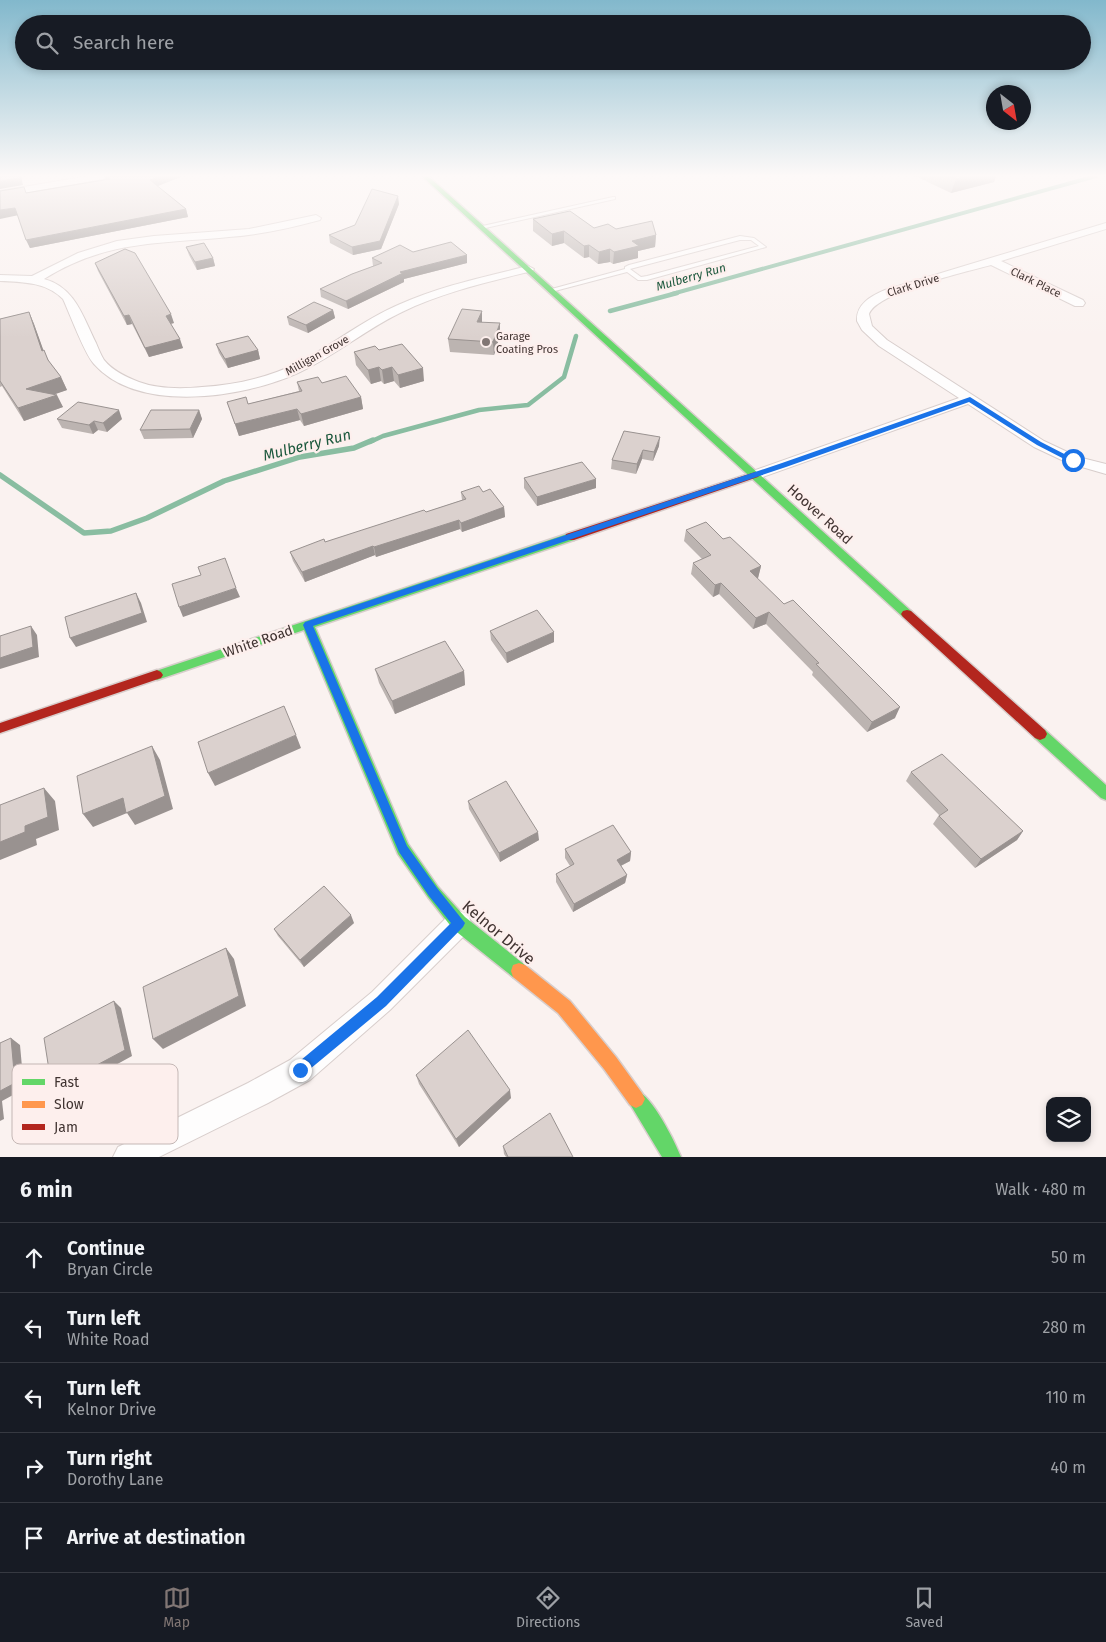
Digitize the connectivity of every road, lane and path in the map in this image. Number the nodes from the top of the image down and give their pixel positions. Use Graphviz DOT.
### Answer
graph roads {
  1 [pos="259,230"];
  2 [pos="484,230"];
  3 [pos="1093,230"];
  4 [pos="992,261"];
  5 [pos="528,269"];
  6 [pos="628,270"];
  7 [pos="0,278"];
  8 [pos="34,280"];
  9 [pos="551,290"];
  10 [pos="1079,302"];
  11 [pos="970,399"];
  12 [pos="1106,469"];
  13 [pos="755,475"];
  14 [pos="308,625"];
  15 [pos="0,728"];
  16 [pos="1106,794"];
  17 [pos="459,923"];
  18 [pos="178,1132"];
  19 [pos="154,1144"];
  20 [pos="128,1157"];
  21 [pos="672,1157"];
  1 -- 8 [label="street"];
  2 -- 5 [label="main road, Hoover Road"];
  3 -- 4 [label="street, Clark Drive"];
  4 -- 10 [label="street, Clark Place"];
  4 -- 11 [label="street, Clark Drive"];
  5 -- 8 [label="street, Milligan Grove"];
  5 -- 9 [label="main road, Hoover Road"];
  6 -- 6 [label="lane"];
  6 -- 9 [label="lane"];
  7 -- 8 [label="street, Milligan Grove"];
  9 -- 13 [label="main road, Hoover Road"];
  11 -- 12 [label="street"];
  11 -- 13 [label="street, White Road"];
  13 -- 14 [label="main road, White Road"];
  13 -- 16 [label="main road, Hoover Road"];
  14 -- 15 [label="main road, White Road"];
  14 -- 17 [label="main road, Kelnor Drive"];
  17 -- 18 [label="street"];
  17 -- 21 [label="main road, Kelnor Drive"];
  19 -- 20 [label="street"];
}
